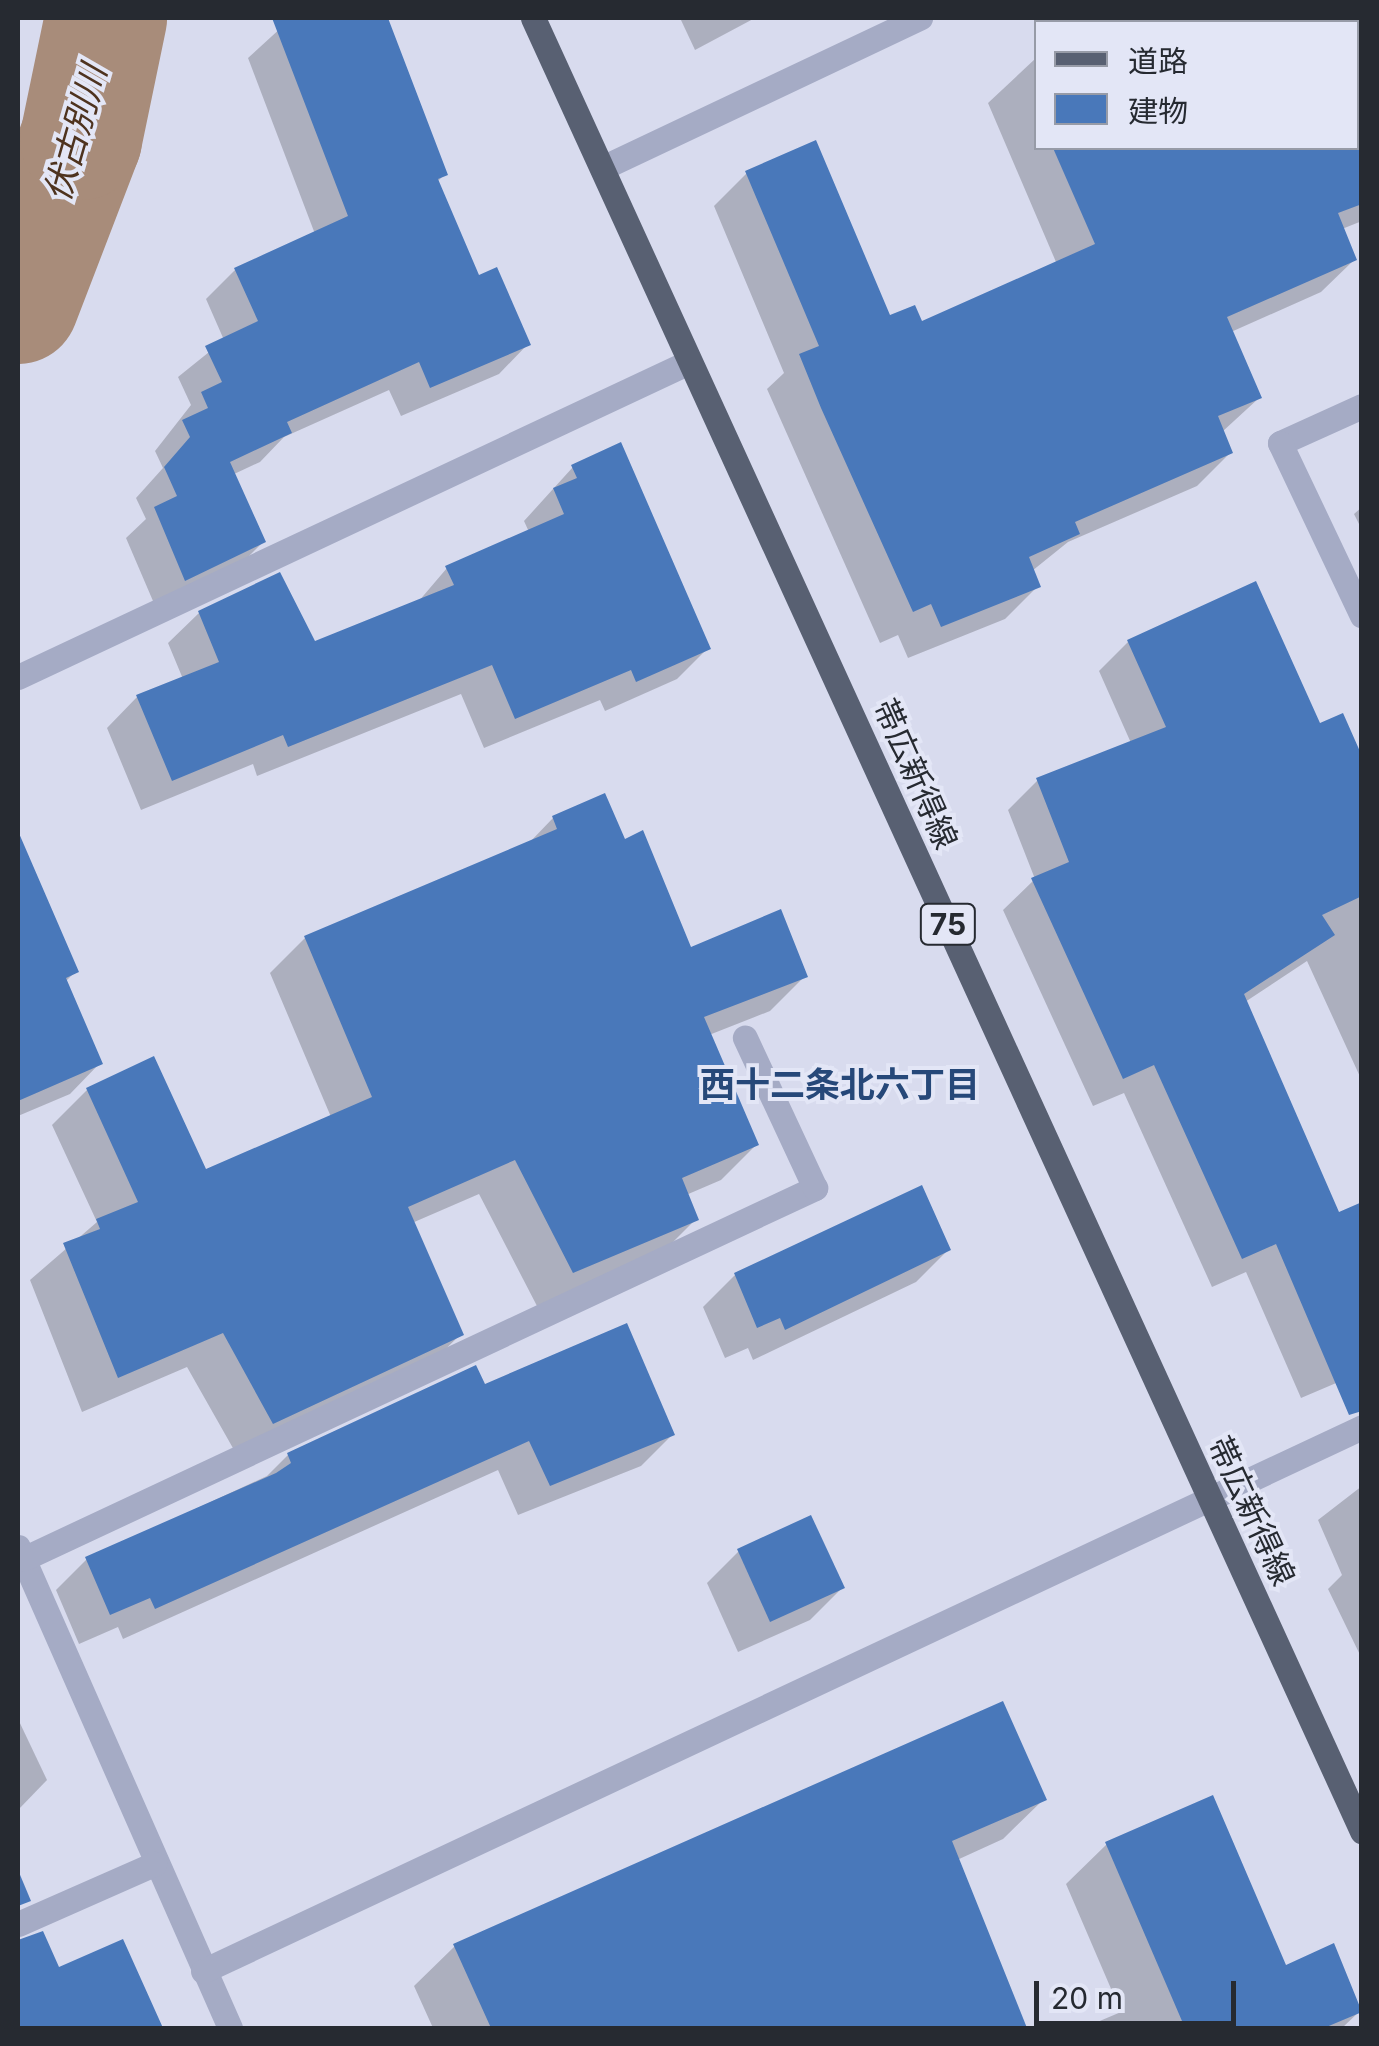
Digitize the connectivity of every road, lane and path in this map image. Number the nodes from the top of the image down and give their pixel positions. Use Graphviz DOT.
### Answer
graph roads {
  1 [pos="534,18"];
  2 [pos="920,18"];
  3 [pos="602,168"];
  4 [pos="689,362"];
  5 [pos="1362,406"];
  6 [pos="1362,616"];
  7 [pos="18,677"];
  8 [pos="745,1038"];
  9 [pos="1362,1427"];
  10 [pos="1210,1500"];
  11 [pos="20,1553"];
  12 [pos="1362,1831"];
  13 [pos="154,1864"];
  14 [pos="18,1924"];
  15 [pos="202,1970"];
  16 [pos="230,2028"];
  1 -- 3 [label="main road, 帯広新得線 / 75"];
  2 -- 3 [label="street"];
  3 -- 4 [label="main road, 帯広新得線 / 75"];
  4 -- 7 [label="street"];
  4 -- 10 [label="main road, 帯広新得線 / 75"];
  5 -- 6 [label="street"];
  8 -- 11 [label="street"];
  9 -- 10 [label="street"];
  10 -- 12 [label="main road, 帯広新得線 / 75"];
  10 -- 15 [label="street"];
  11 -- 13 [label="street"];
  13 -- 14 [label="street"];
  13 -- 15 [label="street"];
  15 -- 16 [label="street"];
}
